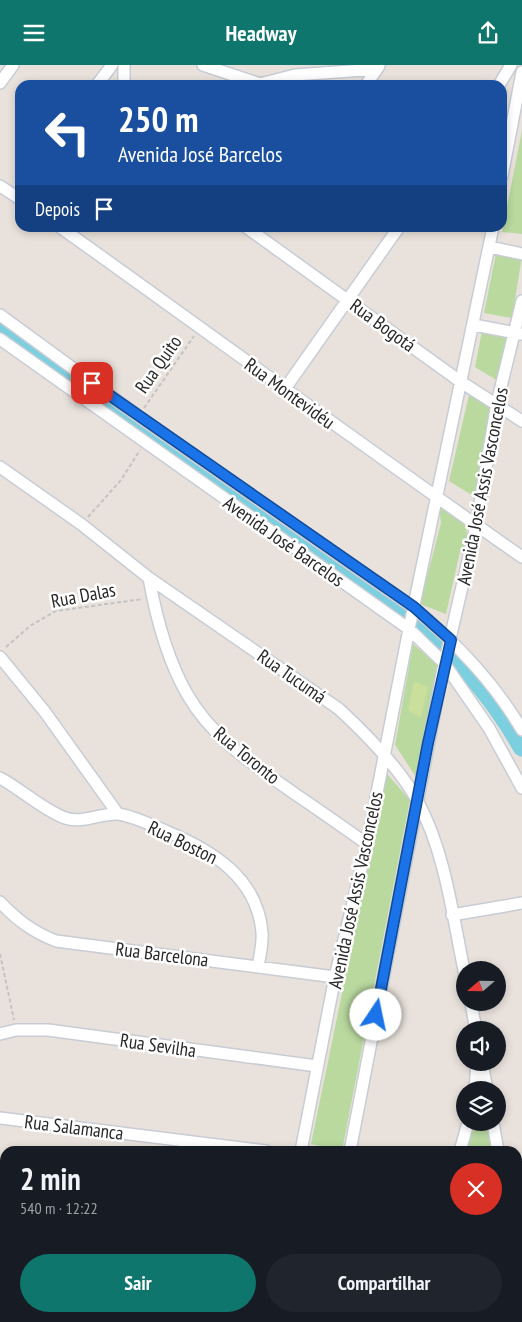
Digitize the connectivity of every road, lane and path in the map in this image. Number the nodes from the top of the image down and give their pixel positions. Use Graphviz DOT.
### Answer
graph roads {
  1 [pos="13,65"];
  2 [pos="112,65"];
  3 [pos="124,65"];
  4 [pos="203,65"];
  5 [pos="378,67"];
  6 [pos="510,69"];
  7 [pos="521,75"];
  8 [pos="101,80"];
  9 [pos="124,80"];
  10 [pos="246,80"];
  11 [pos="278,80"];
  12 [pos="369,80"];
  13 [pos="502,80"];
  14 [pos="0,83"];
  15 [pos="507,149"];
  16 [pos="0,186"];
  17 [pos="15,194"];
  18 [pos="67,232"];
  19 [pos="253,232"];
  20 [pos="396,232"];
  21 [pos="492,232"];
  22 [pos="490,247"];
  23 [pos="522,254"];
  24 [pos="349,299"];
  25 [pos="522,301"];
  26 [pos="0,315"];
  27 [pos="474,325"];
  28 [pos="201,327"];
  29 [pos="518,334"];
  30 [pos="0,339"];
  31 [pos="461,382"];
  32 [pos="284,389"];
  33 [pos="498,403"];
  34 [pos="138,417"];
  35 [pos="522,421"];
  36 [pos="145,443"];
  37 [pos="0,467"];
  38 [pos="436,498"];
  39 [pos="81,525"];
  40 [pos="476,525"];
  41 [pos="522,557"];
  42 [pos="149,578"];
  43 [pos="153,598"];
  44 [pos="411,619"];
  45 [pos="448,651"];
  46 [pos="0,652"];
  47 [pos="0,657"];
  48 [pos="522,731"];
  49 [pos="384,755"];
  50 [pos="1,778"];
  51 [pos="522,788"];
  52 [pos="418,802"];
  53 [pos="118,814"];
  54 [pos="367,844"];
  55 [pos="0,902"];
  56 [pos="522,903"];
  57 [pos="452,915"];
  58 [pos="0,954"];
  59 [pos="462,961"];
  60 [pos="258,966"];
  61 [pos="335,977"];
  62 [pos="16,1029"];
  63 [pos="0,1034"];
  64 [pos="317,1066"];
  65 [pos="0,1118"];
  66 [pos="466,1131"];
  67 [pos="494,1131"];
  68 [pos="226,1146"];
  69 [pos="302,1146"];
  70 [pos="351,1146"];
  71 [pos="461,1146"];
  72 [pos="497,1146"];
  1 -- 14 [label="street"];
  2 -- 8 [label="street"];
  3 -- 9 [label="street"];
  4 -- 10 [label="street"];
  5 -- 11 [label="street"];
  5 -- 12 [label="street"];
  6 -- 7 [label="street"];
  6 -- 13 [label="street"];
  7 -- 15 [label="street"];
  16 -- 17 [label="street"];
  18 -- 28 [label="street, Rua Montevidéu"];
  19 -- 24 [label="street, Rua Bogotá"];
  20 -- 24 [label="street"];
  21 -- 22 [label="street, Avenida José Assis Vasconcelos"];
  22 -- 23 [label="street"];
  22 -- 27 [label="street, Avenida José Assis Vasconcelos"];
  24 -- 31 [label="street, Rua Bogotá"];
  24 -- 32 [label="street"];
  25 -- 29 [label="street, Avenida José Assis Vasconcelos"];
  26 -- 34 [label="street, Avenida José Barcelos"];
  27 -- 29 [label="street"];
  27 -- 31 [label="street, Avenida José Assis Vasconcelos"];
  28 -- 32 [label="street, Rua Montevidéu"];
  28 -- 34 [label="path, Rua Quito"];
  29 -- 33 [label="street, Avenida José Assis Vasconcelos"];
  30 -- 36 [label="street, Avenida José Barcelos"];
  31 -- 33 [label="street, Rua Bogotá"];
  31 -- 38 [label="street, Avenida José Assis Vasconcelos"];
  32 -- 38 [label="street, Rua Montevidéu"];
  33 -- 35 [label="street, Rua Bogotá"];
  33 -- 40 [label="street, Avenida José Assis Vasconcelos"];
  34 -- 44 [label="street, Avenida José Barcelos"];
  36 -- 39 [label="path"];
  36 -- 44 [label="street, Avenida José Barcelos"];
  37 -- 39 [label="street, Rua Tucumá"];
  38 -- 40 [label="street, Rua Montevidéu"];
  38 -- 44 [label="street, Avenida José Assis Vasconcelos"];
  39 -- 42 [label="street, Rua Tucumá"];
  40 -- 41 [label="street, Rua Montevidéu"];
  40 -- 45 [label="street, Avenida José Assis Vasconcelos"];
  42 -- 43 [label="street, Rua Toronto"];
  42 -- 49 [label="street, Rua Tucumá"];
  43 -- 46 [label="path, Rua Dalas"];
  43 -- 54 [label="street, Rua Toronto"];
  44 -- 45 [label="street, Avenida José Barcelos"];
  44 -- 45 [label="street, Avenida José Barcelos"];
  44 -- 49 [label="street, Avenida José Assis Vasconcelos"];
  45 -- 48 [label="street, Avenida José Barcelos"];
  45 -- 51 [label="street, Avenida José Barcelos"];
  45 -- 52 [label="street, Avenida José Assis Vasconcelos"];
  47 -- 53 [label="street"];
  49 -- 52 [label="street, Rua Tucumá"];
  49 -- 54 [label="street, Avenida José Assis Vasconcelos"];
  50 -- 53 [label="street, Rua Boston"];
  52 -- 57 [label="street, Rua Tucumá"];
  52 -- 70 [label="street, Avenida José Assis Vasconcelos"];
  53 -- 60 [label="street, Rua Boston"];
  54 -- 61 [label="street, Avenida José Assis Vasconcelos"];
  55 -- 60 [label="street, Rua Barcelona"];
  56 -- 57 [label="street"];
  57 -- 59 [label="street, Rua Tucumá"];
  58 -- 62 [label="path"];
  60 -- 61 [label="street, Rua Barcelona"];
  61 -- 64 [label="street, Avenida José Assis Vasconcelos"];
  62 -- 63 [label="street, Rua Sevilha"];
  62 -- 64 [label="street, Rua Sevilha"];
  64 -- 69 [label="street, Avenida José Assis Vasconcelos"];
  65 -- 68 [label="street, Rua Salamanca"];
  66 -- 71 [label="street"];
  67 -- 72 [label="street"];
}
